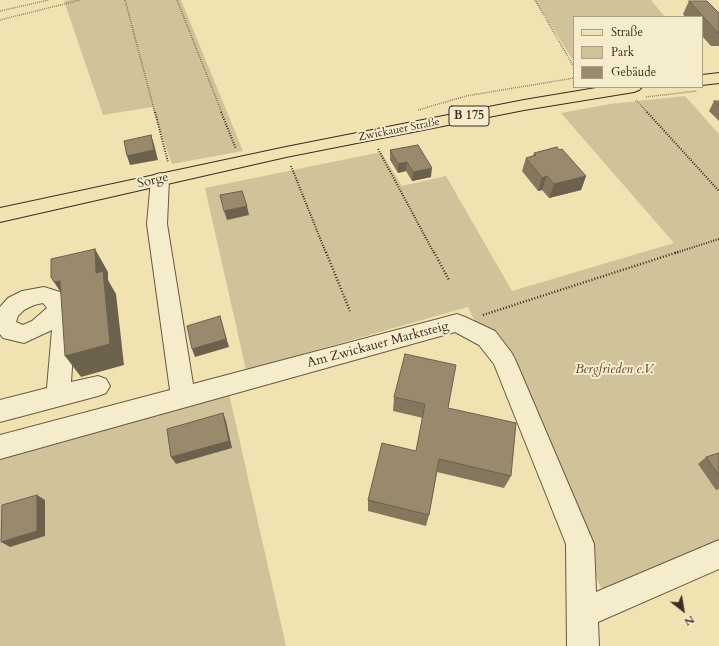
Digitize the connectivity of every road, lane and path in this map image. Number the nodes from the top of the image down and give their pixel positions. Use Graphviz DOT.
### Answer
graph roads {
  1 [pos="49,0"];
  2 [pos="80,0"];
  3 [pos="125,0"];
  4 [pos="176,0"];
  5 [pos="535,0"];
  6 [pos="0,11"];
  7 [pos="0,20"];
  8 [pos="573,65"];
  9 [pos="719,78"];
  10 [pos="703,80"];
  11 [pos="629,88"];
  12 [pos="306,148"];
  13 [pos="378,149"];
  14 [pos="286,152"];
  15 [pos="242,162"];
  16 [pos="166,178"];
  17 [pos="719,191"];
  18 [pos="0,215"];
  19 [pos="719,239"];
  20 [pos="449,280"];
  21 [pos="59,309"];
  22 [pos="350,311"];
  23 [pos="457,323"];
  24 [pos="98,386"];
  25 [pos="58,396"];
  26 [pos="183,397"];
  27 [pos="0,412"];
  28 [pos="0,447"];
  29 [pos="719,554"];
  30 [pos="582,613"];
  31 [pos="583,646"];
  1 -- 6 [label="path"];
  2 -- 7 [label="path"];
  3 -- 16 [label="path"];
  4 -- 15 [label="path"];
  5 -- 8 [label="path"];
  9 -- 10 [label="main road"];
  11 -- 12 [label="main road, Zwickauer Straße / B 175"];
  11 -- 17 [label="path"];
  12 -- 14 [label="main road, Sorge / B 175"];
  13 -- 20 [label="path"];
  14 -- 15 [label="main road, Sorge / B 175"];
  14 -- 22 [label="path"];
  15 -- 16 [label="main road, Sorge / B 175"];
  16 -- 18 [label="main road, Sorge / B 175"];
  16 -- 26 [label="street"];
  19 -- 23 [label="path"];
  21 -- 25 [label="street"];
  23 -- 26 [label="street, Am Zwickauer Marktsteig"];
  23 -- 30 [label="street, Am Zwickauer Marktsteig"];
  24 -- 25 [label="street"];
  25 -- 27 [label="street"];
  26 -- 28 [label="street, Am Zwickauer Marktsteig"];
  29 -- 30 [label="street"];
  30 -- 31 [label="street, Am Zwickauer Marktsteig"];
}
